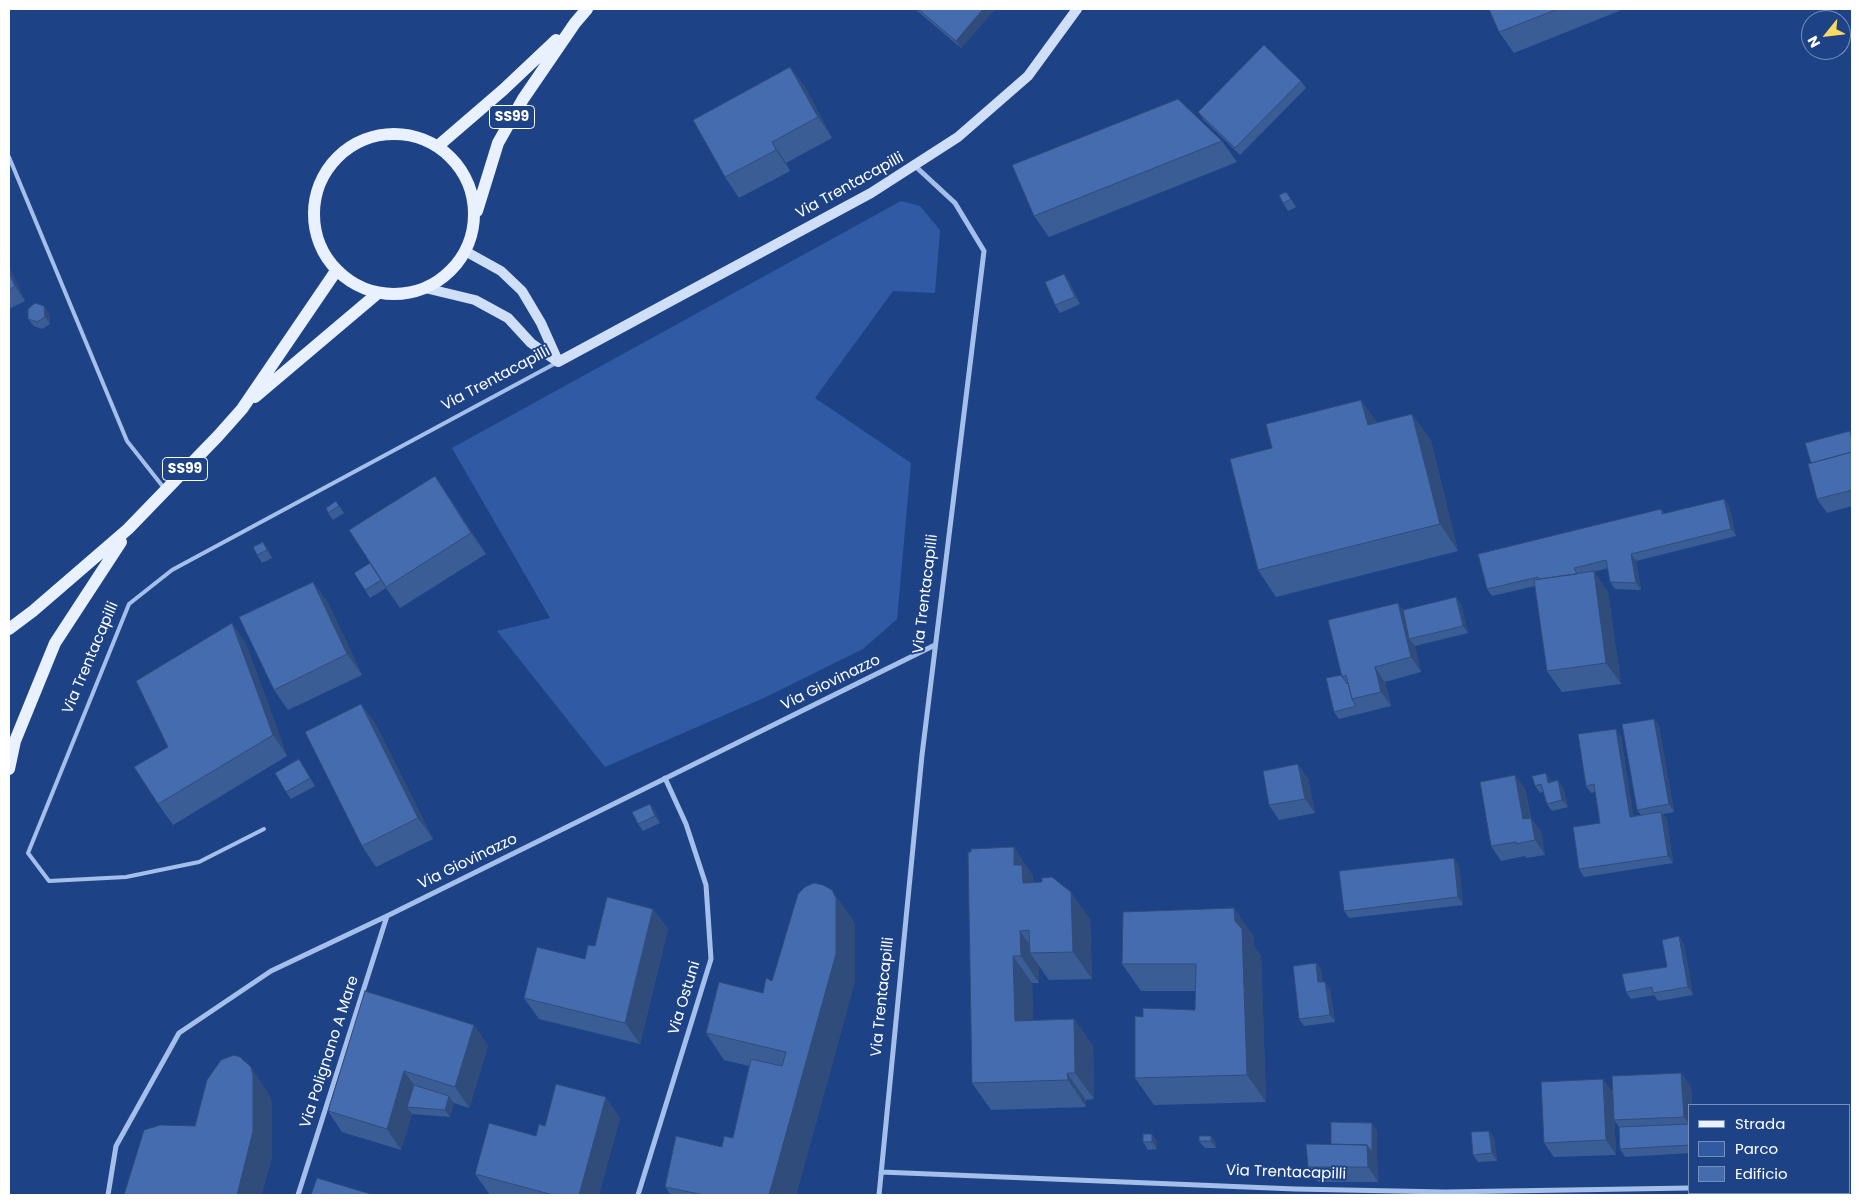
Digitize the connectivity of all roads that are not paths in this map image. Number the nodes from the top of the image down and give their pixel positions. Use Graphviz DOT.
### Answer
graph roads {
  1 [pos="587,9"];
  2 [pos="1077,9"];
  3 [pos="575,23"];
  4 [pos="438,146"];
  5 [pos="9,157"];
  6 [pos="914,165"];
  7 [pos="474,223"];
  8 [pos="465,251"];
  9 [pos="336,271"];
  10 [pos="425,288"];
  11 [pos="378,294"];
  12 [pos="558,362"];
  13 [pos="242,409"];
  14 [pos="166,490"];
  15 [pos="128,529"];
  16 [pos="9,629"];
  17 [pos="935,645"];
  18 [pos="9,769"];
  19 [pos="665,778"];
  20 [pos="264,829"];
  21 [pos="387,916"];
  22 [pos="882,1172"];
  23 [pos="1688,1188"];
  24 [pos="108,1195"];
  25 [pos="298,1195"];
  26 [pos="638,1195"];
  27 [pos="879,1195"];
  1 -- 3 [label="main road, SS99"];
  2 -- 6 [label="street"];
  3 -- 4 [label="main road, SS99"];
  3 -- 7 [label="main road, SS99"];
  4 -- 7 [label="main road"];
  4 -- 9 [label="main road"];
  5 -- 14 [label="lane"];
  6 -- 12 [label="street, Via Trentacapilli"];
  6 -- 17 [label="street, Via Trentacapilli"];
  7 -- 8 [label="main road"];
  8 -- 10 [label="main road"];
  8 -- 12 [label="street"];
  9 -- 11 [label="main road"];
  9 -- 13 [label="main road, SS99"];
  10 -- 11 [label="main road"];
  10 -- 12 [label="street"];
  11 -- 13 [label="main road, SS99"];
  12 -- 20 [label="lane, Via Trentacapilli"];
  13 -- 14 [label="main road, SS99"];
  14 -- 15 [label="main road, SS99"];
  15 -- 16 [label="main road, SS99"];
  15 -- 18 [label="main road"];
  17 -- 19 [label="street, Via Giovinazzo"];
  17 -- 22 [label="street, Via Trentacapilli"];
  19 -- 21 [label="street, Via Giovinazzo"];
  19 -- 26 [label="street, Via Ostuni"];
  21 -- 24 [label="street, Via Giovinazzo"];
  21 -- 25 [label="street, Via Polignano A Mare"];
  22 -- 23 [label="street, Via Trentacapilli"];
  22 -- 27 [label="street, Via Trentacapilli"];
}
